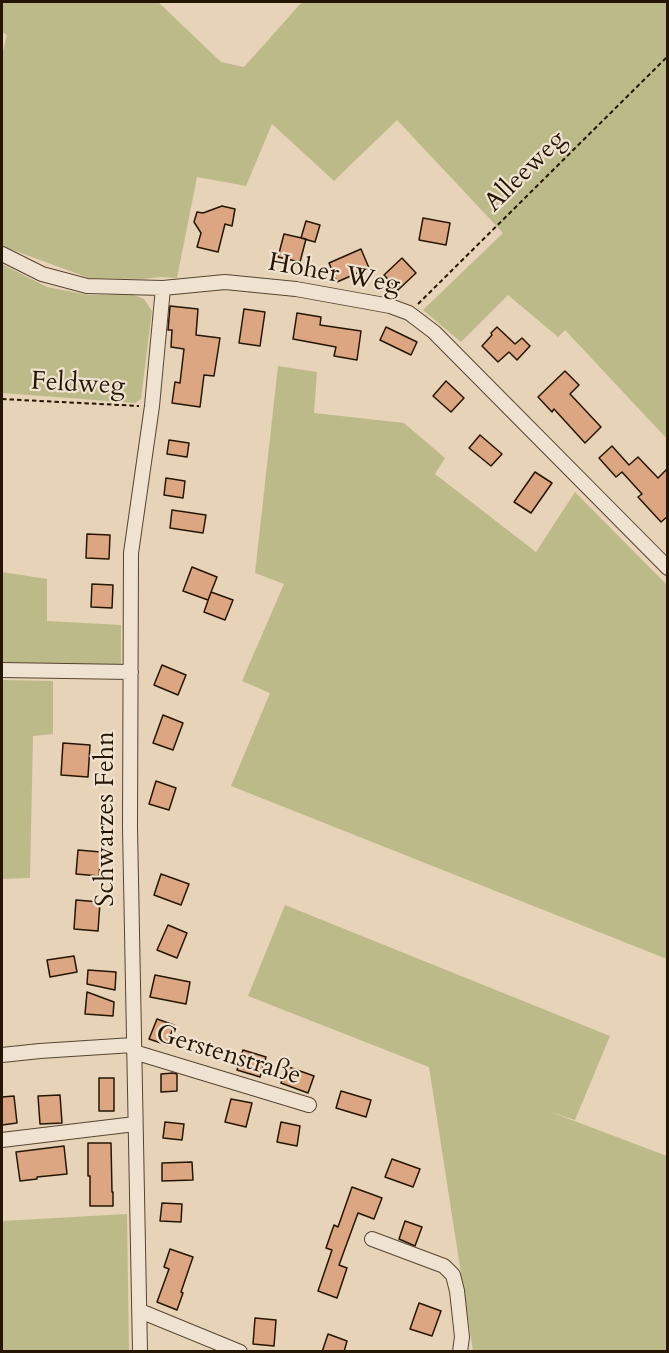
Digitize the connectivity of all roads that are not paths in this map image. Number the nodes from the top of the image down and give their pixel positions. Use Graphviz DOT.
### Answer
graph roads {
  1 [pos="2,254"];
  2 [pos="163,288"];
  3 [pos="668,568"];
  4 [pos="2,670"];
  5 [pos="131,672"];
  6 [pos="133,1049"];
  7 [pos="2,1055"];
  8 [pos="309,1105"];
  9 [pos="135,1124"];
  10 [pos="2,1140"];
  11 [pos="372,1239"];
  12 [pos="140,1311"];
  13 [pos="140,1352"];
  14 [pos="240,1352"];
  15 [pos="460,1352"];
  1 -- 2 [label="street, Hoher Weg"];
  2 -- 3 [label="street, Hoher Weg"];
  2 -- 5 [label="street, Schwarzes Fehn"];
  4 -- 5 [label="street"];
  5 -- 6 [label="street, Schwarzes Fehn"];
  6 -- 7 [label="street"];
  6 -- 8 [label="street, Gerstenstraße"];
  6 -- 9 [label="street, Schwarzes Fehn"];
  9 -- 10 [label="street"];
  9 -- 12 [label="street, Schwarzes Fehn"];
  11 -- 15 [label="street"];
  12 -- 13 [label="street, Schwarzes Fehn"];
  12 -- 14 [label="street"];
}
